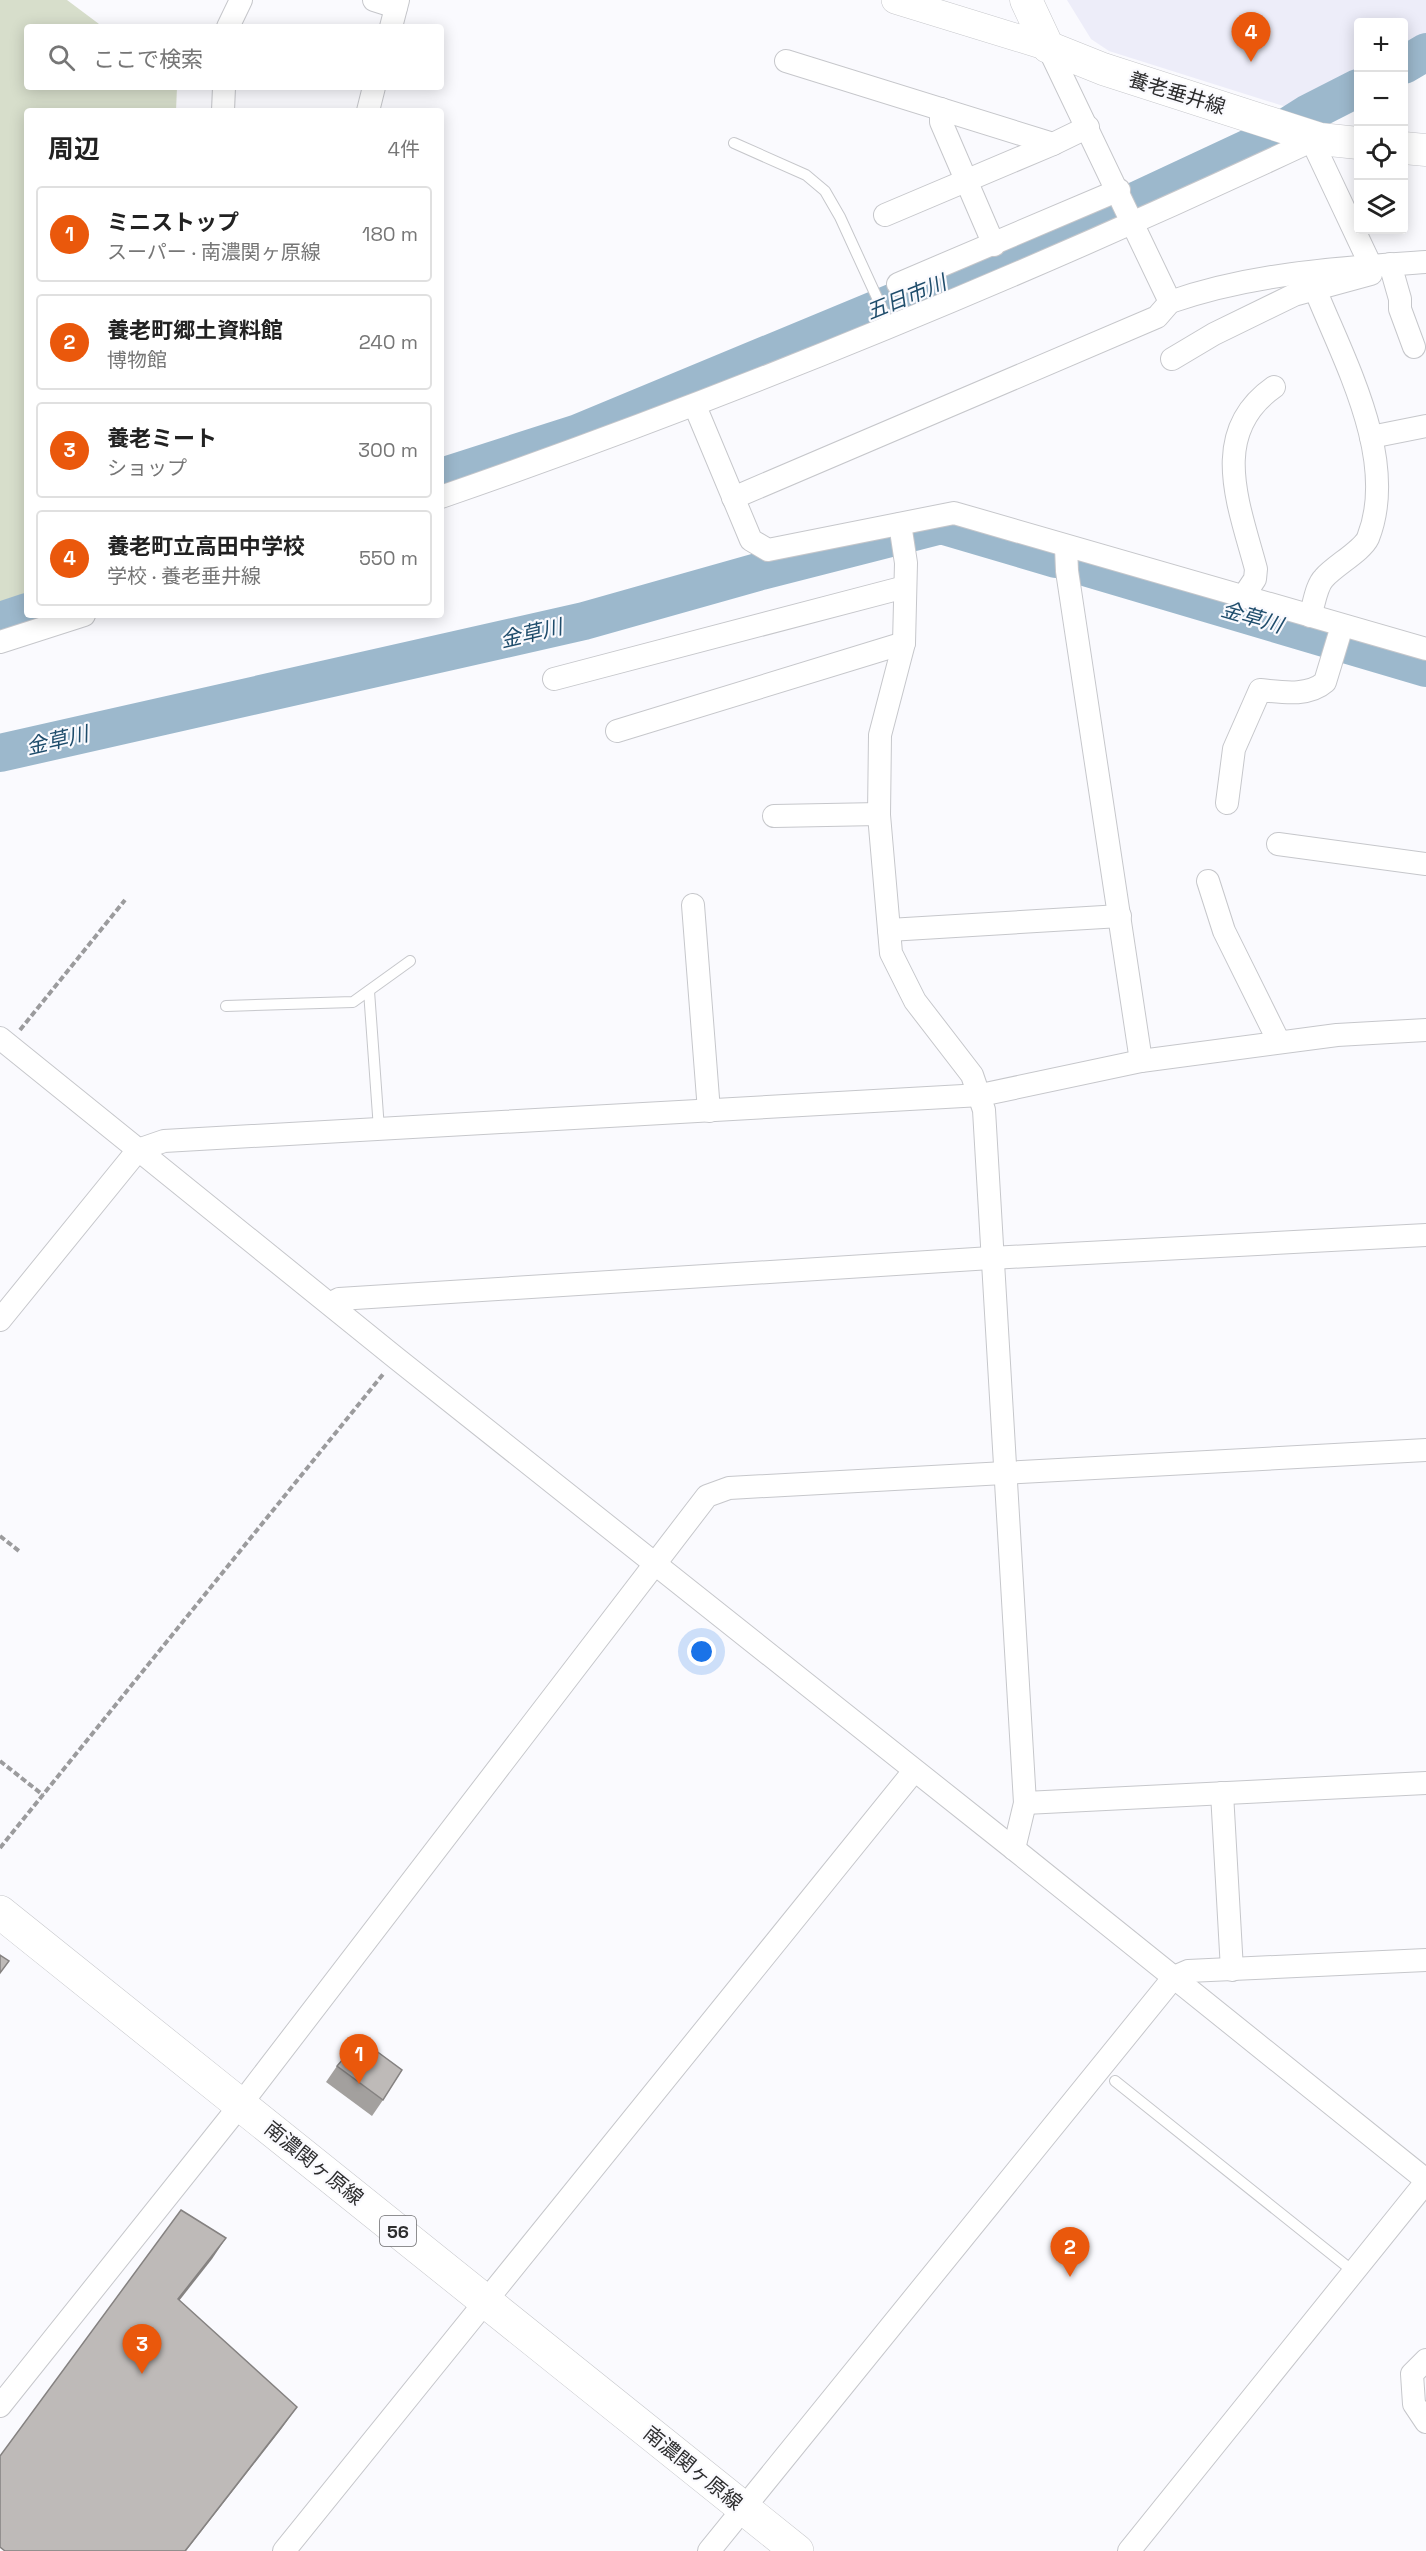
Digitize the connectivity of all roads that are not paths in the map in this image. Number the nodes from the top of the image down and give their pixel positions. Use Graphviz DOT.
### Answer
graph roads {
  1 [pos="241,0"];
  2 [pos="374,0"];
  3 [pos="895,0"];
  4 [pos="1026,0"];
  5 [pos="395,11"];
  6 [pos="229,24"];
  7 [pos="1048,47"];
  8 [pos="786,61"];
  9 [pos="224,90"];
  10 [pos="374,90"];
  11 [pos="223,108"];
  12 [pos="369,108"];
  13 [pos="941,109"];
  14 [pos="1088,127"];
  15 [pos="1309,137"];
  16 [pos="734,142"];
  17 [pos="1354,142"];
  18 [pos="1053,144"];
  19 [pos="1408,148"];
  20 [pos="1426,150"];
  21 [pos="967,181"];
  22 [pos="1119,190"];
  23 [pos="885,215"];
  24 [pos="1135,224"];
  25 [pos="994,245"];
  26 [pos="1426,262"];
  27 [pos="1380,265"];
  28 [pos="898,284"];
  29 [pos="1315,289"];
  30 [pos="1170,302"];
  31 [pos="890,326"];
  32 [pos="1414,347"];
  33 [pos="1172,359"];
  34 [pos="1274,387"];
  35 [pos="695,406"];
  36 [pos="1426,426"];
  37 [pos="1371,437"];
  38 [pos="444,495"];
  39 [pos="733,498"];
  40 [pos="901,534"];
  41 [pos="1065,547"];
  42 [pos="905,587"];
  43 [pos="1242,597"];
  44 [pos="1310,616"];
  45 [pos="75,618"];
  46 [pos="1339,636"];
  47 [pos="0,642"];
  48 [pos="904,643"];
  49 [pos="1426,649"];
  50 [pos="554,679"];
  51 [pos="617,731"];
  52 [pos="1227,804"];
  53 [pos="879,814"];
  54 [pos="774,816"];
  55 [pos="1278,844"];
  56 [pos="1426,864"];
  57 [pos="1208,881"];
  58 [pos="693,905"];
  59 [pos="1119,916"];
  60 [pos="889,930"];
  61 [pos="410,961"];
  62 [pos="369,991"];
  63 [pos="226,1006"];
  64 [pos="1426,1030"];
  65 [pos="4,1041"];
  66 [pos="1280,1042"];
  67 [pos="1141,1061"];
  68 [pos="981,1095"];
  69 [pos="709,1111"];
  70 [pos="379,1129"];
  71 [pos="138,1150"];
  72 [pos="1426,1235"];
  73 [pos="991,1258"];
  74 [pos="331,1303"];
  75 [pos="0,1320"];
  76 [pos="1426,1450"];
  77 [pos="1004,1474"];
  78 [pos="654,1565"];
  79 [pos="914,1771"];
  80 [pos="1426,1783"];
  81 [pos="1222,1793"];
  82 [pos="1025,1803"];
  83 [pos="1014,1849"];
  84 [pos="0,1912"];
  85 [pos="1426,1960"];
  86 [pos="1232,1970"];
  87 [pos="1174,1977"];
  88 [pos="1115,2081"];
  89 [pos="241,2104"];
  90 [pos="1426,2181"];
  91 [pos="1354,2272"];
  92 [pos="485,2302"];
  93 [pos="1426,2360"];
  94 [pos="0,2406"];
  95 [pos="1426,2422"];
  96 [pos="743,2508"];
  97 [pos="284,2551"];
  98 [pos="709,2551"];
  99 [pos="796,2551"];
  100 [pos="1129,2551"];
  1 -- 6 [label="street"];
  2 -- 5 [label="street"];
  3 -- 7 [label="street"];
  4 -- 7 [label="main road"];
  7 -- 14 [label="street"];
  7 -- 15 [label="main road, 養老垂井線"];
  8 -- 13 [label="street"];
  9 -- 11 [label="street"];
  10 -- 12 [label="street"];
  13 -- 18 [label="street"];
  13 -- 21 [label="street"];
  14 -- 18 [label="street"];
  14 -- 22 [label="street"];
  15 -- 17 [label="main road, 養老垂井線"];
  15 -- 24 [label="street"];
  15 -- 27 [label="street"];
  16 -- 31 [label="lane"];
  18 -- 21 [label="street"];
  19 -- 20 [label="main road"];
  21 -- 23 [label="street"];
  21 -- 25 [label="street"];
  22 -- 24 [label="street"];
  22 -- 25 [label="street"];
  24 -- 30 [label="street"];
  24 -- 31 [label="street"];
  25 -- 28 [label="street"];
  26 -- 27 [label="street"];
  27 -- 29 [label="street"];
  27 -- 30 [label="street"];
  27 -- 32 [label="street"];
  29 -- 33 [label="street"];
  29 -- 37 [label="street"];
  30 -- 39 [label="street"];
  31 -- 35 [label="street"];
  34 -- 43 [label="street"];
  35 -- 38 [label="street"];
  35 -- 39 [label="street"];
  36 -- 37 [label="street"];
  37 -- 44 [label="street"];
  39 -- 40 [label="street"];
  40 -- 41 [label="street"];
  40 -- 42 [label="street"];
  41 -- 43 [label="street"];
  41 -- 59 [label="street"];
  42 -- 48 [label="street"];
  42 -- 50 [label="street"];
  43 -- 44 [label="street"];
  44 -- 46 [label="street"];
  45 -- 47 [label="street"];
  46 -- 49 [label="street"];
  46 -- 52 [label="street"];
  48 -- 51 [label="street"];
  48 -- 53 [label="street"];
  53 -- 54 [label="street"];
  53 -- 60 [label="street"];
  55 -- 56 [label="street"];
  57 -- 66 [label="street"];
  58 -- 69 [label="street"];
  59 -- 60 [label="street"];
  59 -- 67 [label="street"];
  60 -- 68 [label="street"];
  61 -- 62 [label="lane"];
  62 -- 63 [label="lane"];
  62 -- 70 [label="lane"];
  64 -- 66 [label="street"];
  65 -- 71 [label="street"];
  66 -- 67 [label="street"];
  67 -- 68 [label="street"];
  68 -- 69 [label="street"];
  68 -- 73 [label="street"];
  69 -- 70 [label="street"];
  70 -- 71 [label="street"];
  71 -- 74 [label="street"];
  71 -- 75 [label="street"];
  72 -- 73 [label="street"];
  73 -- 74 [label="street"];
  73 -- 77 [label="street"];
  74 -- 78 [label="street"];
  76 -- 77 [label="street"];
  77 -- 78 [label="street"];
  77 -- 82 [label="street"];
  78 -- 79 [label="street"];
  78 -- 89 [label="street"];
  79 -- 83 [label="street"];
  79 -- 92 [label="street"];
  80 -- 81 [label="street"];
  81 -- 82 [label="street"];
  81 -- 86 [label="street"];
  82 -- 83 [label="street"];
  83 -- 87 [label="street"];
  84 -- 89 [label="main road, 南濃関ヶ原線 / 56"];
  85 -- 86 [label="street"];
  86 -- 87 [label="street"];
  87 -- 90 [label="street"];
  87 -- 96 [label="street"];
  88 -- 91 [label="lane"];
  89 -- 92 [label="main road, 南濃関ヶ原線 / 56"];
  89 -- 94 [label="street"];
  90 -- 91 [label="street"];
  91 -- 100 [label="street"];
  92 -- 96 [label="main road, 南濃関ヶ原線 / 56"];
  92 -- 97 [label="street"];
  93 -- 95 [label="street"];
  96 -- 98 [label="street"];
  96 -- 99 [label="main road, 南濃関ヶ原線 / 56"];
}
